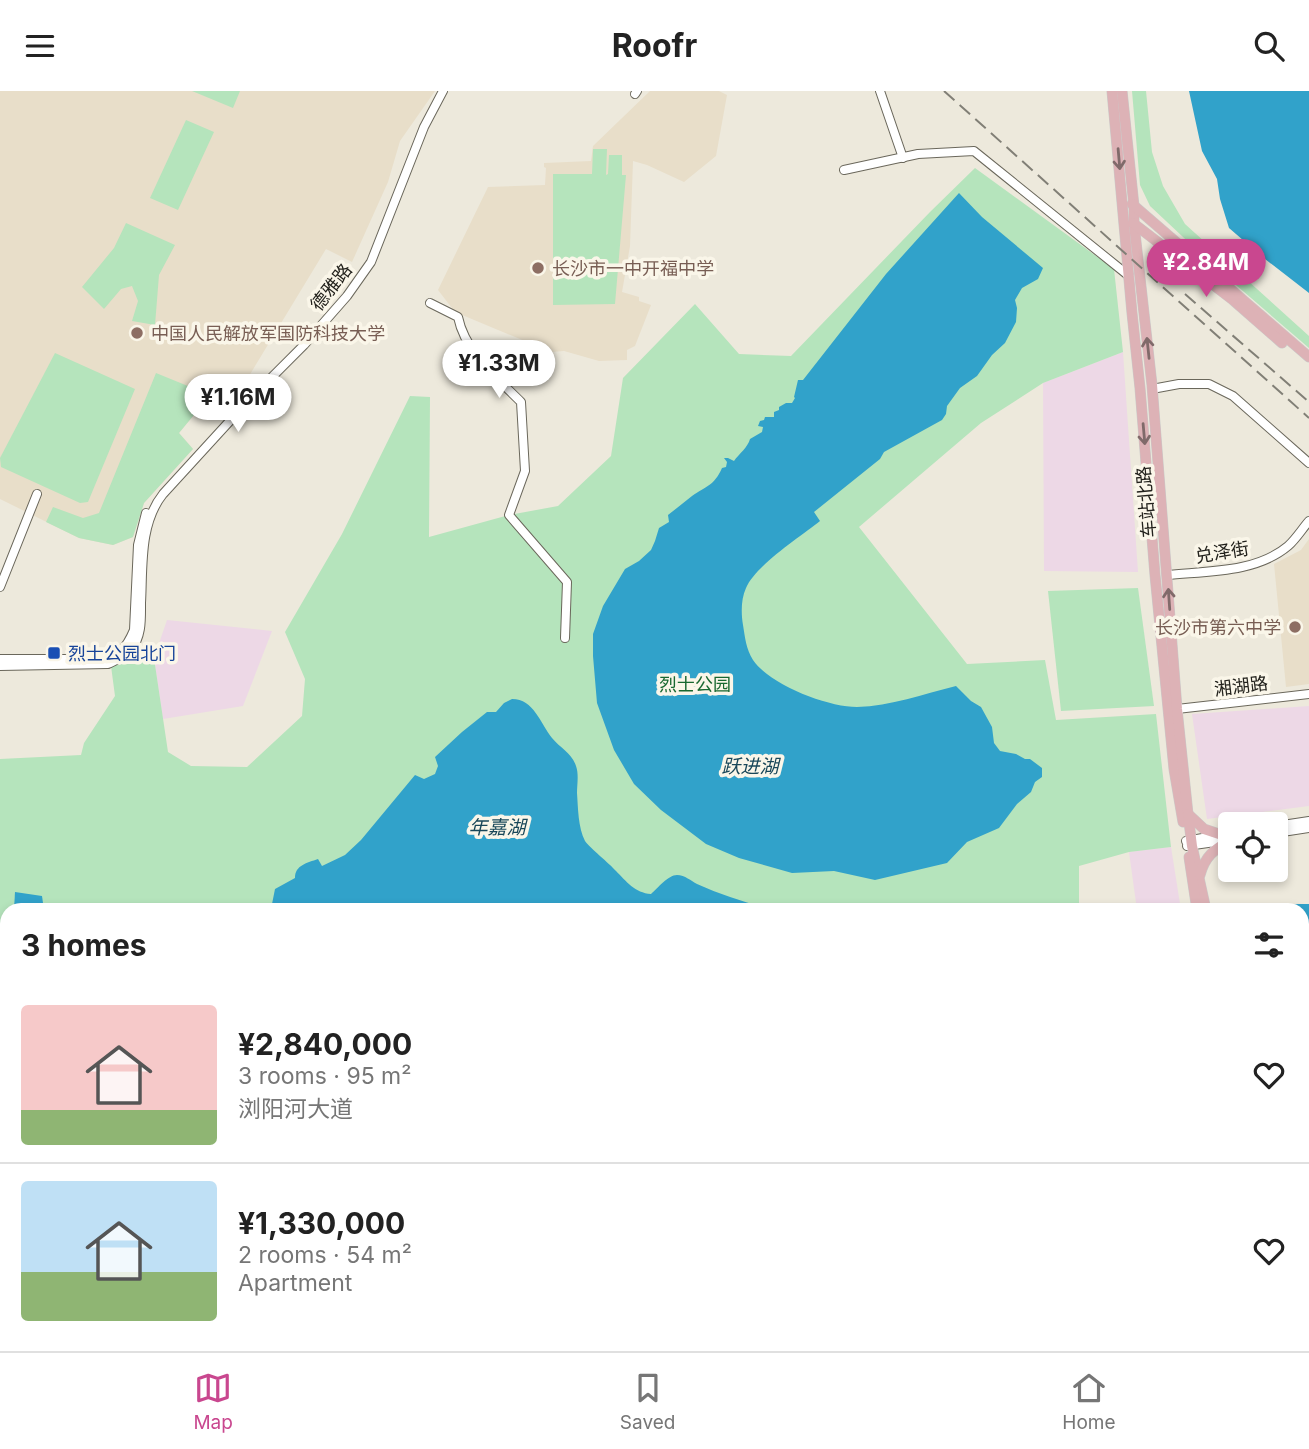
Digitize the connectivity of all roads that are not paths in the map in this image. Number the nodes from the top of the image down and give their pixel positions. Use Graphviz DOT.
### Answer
graph roads {
  1 [pos="441,91"];
  2 [pos="880,91"];
  3 [pos="1112,91"];
  4 [pos="1122,91"];
  5 [pos="902,157"];
  6 [pos="844,170"];
  7 [pos="1122,191"];
  8 [pos="1134,206"];
  9 [pos="1123,212"];
  10 [pos="1134,224"];
  11 [pos="1129,276"];
  12 [pos="430,303"];
  13 [pos="1309,357"];
  14 [pos="1309,366"];
  15 [pos="1152,389"];
  16 [pos="1309,463"];
  17 [pos="37,495"];
  18 [pos="1309,521"];
  19 [pos="1167,575"];
  20 [pos="0,587"];
  21 [pos="565,638"];
  22 [pos="0,659"];
  23 [pos="0,666"];
  24 [pos="1309,694"];
  25 [pos="1177,709"];
  26 [pos="1188,814"];
  27 [pos="1309,821"];
  28 [pos="1288,824"];
  29 [pos="1309,828"];
  30 [pos="1288,831"];
  31 [pos="1218,834"];
  32 [pos="1218,839"];
  33 [pos="1189,843"];
  34 [pos="1218,847"];
  35 [pos="1199,879"];
  36 [pos="1196,903"];
  37 [pos="1204,903"];
  1 -- 22 [label="street, 德雅路"];
  1 -- 23 [label="street, 德雅路"];
  2 -- 5 [label="street"];
  3 -- 7 [label="main road, 车站北路, one-way"];
  4 -- 8 [label="main road, 车站北路"];
  5 -- 6 [label="street"];
  5 -- 11 [label="street"];
  7 -- 8 [label="main road"];
  7 -- 9 [label="main road, 车站北路"];
  8 -- 10 [label="main road, 车站北路"];
  8 -- 13 [label="main road"];
  9 -- 10 [label="main road"];
  9 -- 11 [label="main road, 车站北路"];
  10 -- 14 [label="main road"];
  15 -- 10 [label="main road, 车站北路, one-way"];
  11 -- 33 [label="main road, 车站北路, one-way"];
  12 -- 21 [label="street"];
  15 -- 16 [label="street"];
  15 -- 19 [label="main road, 车站北路"];
  17 -- 20 [label="street"];
  18 -- 19 [label="street, 兑泽街"];
  25 -- 19 [label="main road, 车站北路, one-way"];
  24 -- 25 [label="street, 湘湖路"];
  25 -- 26 [label="main road, 车站北路"];
  26 -- 31 [label="main road"];
  26 -- 33 [label="main road, 车站北路"];
  27 -- 28 [label="street"];
  29 -- 30 [label="street"];
  32 -- 33 [label="street"];
  33 -- 35 [label="main road, 车站北路"];
  33 -- 36 [label="main road, 车站北路"];
  34 -- 35 [label="main road"];
  35 -- 37 [label="main road, 车站北路"];
}
